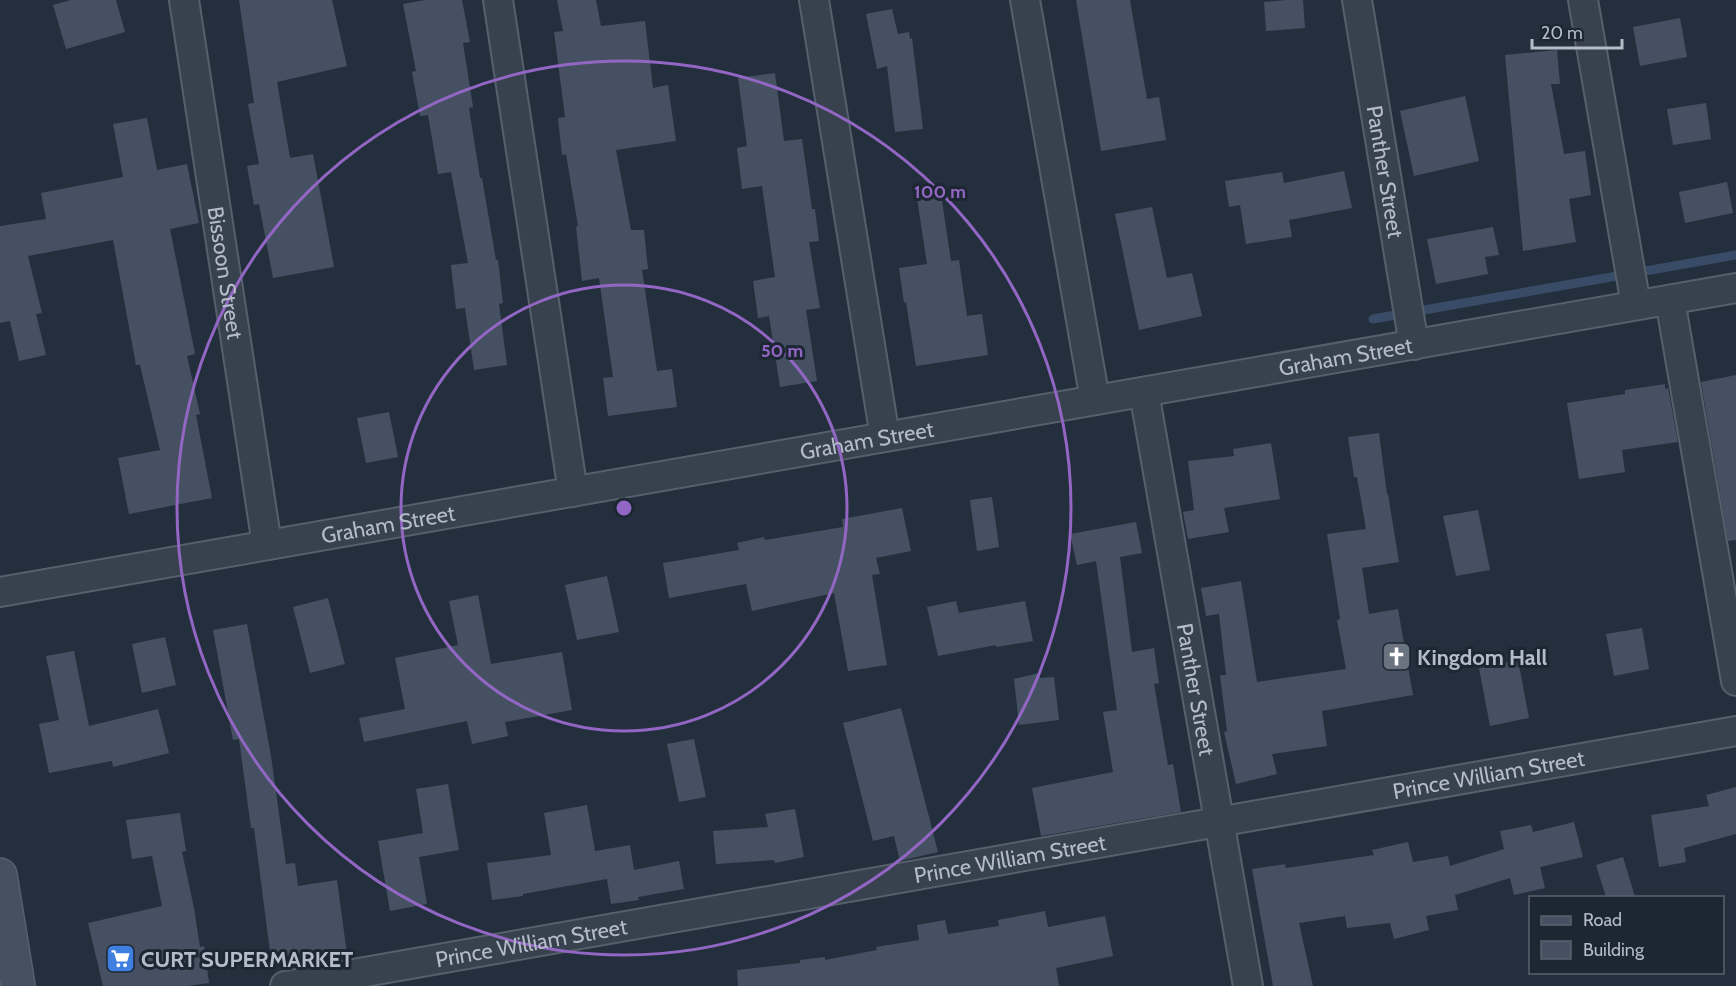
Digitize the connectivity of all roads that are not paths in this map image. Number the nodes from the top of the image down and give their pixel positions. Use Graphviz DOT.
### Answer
graph roads {
  1 [pos="184,0"];
  2 [pos="498,0"];
  3 [pos="814,0"];
  4 [pos="1025,0"];
  5 [pos="1357,0"];
  6 [pos="1583,0"];
  7 [pos="1736,288"];
  8 [pos="1636,305"];
  9 [pos="1671,308"];
  10 [pos="1414,345"];
  11 [pos="1144,392"];
  12 [pos="1095,400"];
  13 [pos="885,437"];
  14 [pos="573,492"];
  15 [pos="267,545"];
  16 [pos="0,592"];
  17 [pos="1736,681"];
  18 [pos="1736,731"];
  19 [pos="1220,822"];
  20 [pos="0,875"];
  21 [pos="18,986"];
  22 [pos="285,986"];
  23 [pos="1248,986"];
  1 -- 15 [label="street, Bissoon Street"];
  2 -- 14 [label="street"];
  3 -- 13 [label="street"];
  4 -- 12 [label="street"];
  5 -- 10 [label="street, Panther Street"];
  6 -- 8 [label="street"];
  7 -- 9 [label="street, Graham Street"];
  8 -- 9 [label="street, Graham Street"];
  8 -- 10 [label="street, Graham Street"];
  9 -- 17 [label="street"];
  10 -- 11 [label="street, Graham Street"];
  11 -- 12 [label="street, Graham Street"];
  11 -- 19 [label="street, Panther Street"];
  12 -- 13 [label="street, Graham Street"];
  13 -- 14 [label="street, Graham Street"];
  14 -- 15 [label="street, Graham Street"];
  15 -- 16 [label="street, Graham Street"];
  18 -- 19 [label="street, Prince William Street"];
  19 -- 22 [label="street, Prince William Street"];
  19 -- 23 [label="street, Panther Street"];
  20 -- 21 [label="main road"];
}
